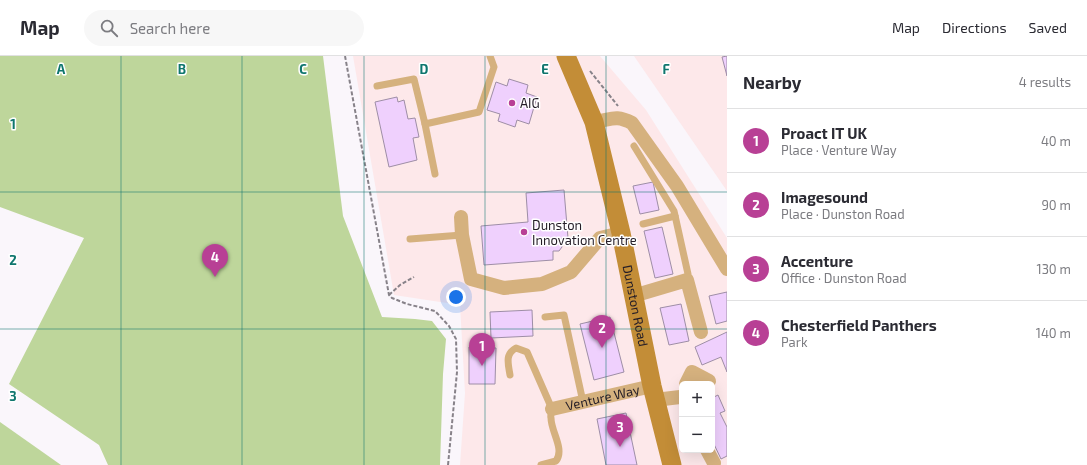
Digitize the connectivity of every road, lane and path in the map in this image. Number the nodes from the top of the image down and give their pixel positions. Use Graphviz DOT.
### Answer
graph roads {
  1 [pos="345,56"];
  2 [pos="490,56"];
  3 [pos="566,56"];
  4 [pos="587,68"];
  5 [pos="377,86"];
  6 [pos="594,122"];
  7 [pos="632,123"];
  8 [pos="425,124"];
  9 [pos="634,146"];
  10 [pos="435,174"];
  11 [pos="675,216"];
  12 [pos="461,217"];
  13 [pos="643,224"];
  14 [pos="621,233"];
  15 [pos="462,235"];
  16 [pos="410,239"];
  17 [pos="727,269"];
  18 [pos="414,277"];
  19 [pos="687,280"];
  20 [pos="389,296"];
  21 [pos="633,296"];
  22 [pos="545,318"];
  23 [pos="700,332"];
  24 [pos="510,375"];
  25 [pos="688,381"];
  26 [pos="709,381"];
  27 [pos="654,393"];
  28 [pos="679,397"];
  29 [pos="583,402"];
  30 [pos="552,409"];
  31 [pos="709,453"];
  32 [pos="714,463"];
  33 [pos="448,465"];
  34 [pos="541,465"];
  35 [pos="672,465"];
  1 -- 20 [label="path"];
  2 -- 8 [label="lane"];
  3 -- 6 [label="main road, Dunston Road"];
  4 -- 7 [label="path"];
  5 -- 8 [label="lane"];
  6 -- 7 [label="street"];
  6 -- 14 [label="main road, Dunston Road"];
  7 -- 17 [label="street"];
  8 -- 10 [label="lane"];
  9 -- 11 [label="lane"];
  11 -- 13 [label="lane"];
  11 -- 19 [label="lane"];
  12 -- 15 [label="street"];
  14 -- 15 [label="street"];
  14 -- 21 [label="main road, Dunston Road"];
  15 -- 16 [label="lane"];
  18 -- 20 [label="path"];
  19 -- 21 [label="street"];
  19 -- 23 [label="street"];
  20 -- 33 [label="path"];
  21 -- 27 [label="main road, Dunston Road"];
  22 -- 29 [label="lane"];
  24 -- 30 [label="lane"];
  25 -- 26 [label="street"];
  27 -- 28 [label="street, Venture Way"];
  27 -- 29 [label="street, Venture Way"];
  27 -- 35 [label="main road, Dunston Road"];
  29 -- 30 [label="street, Venture Way"];
  30 -- 34 [label="lane"];
  31 -- 32 [label="street"];
}
